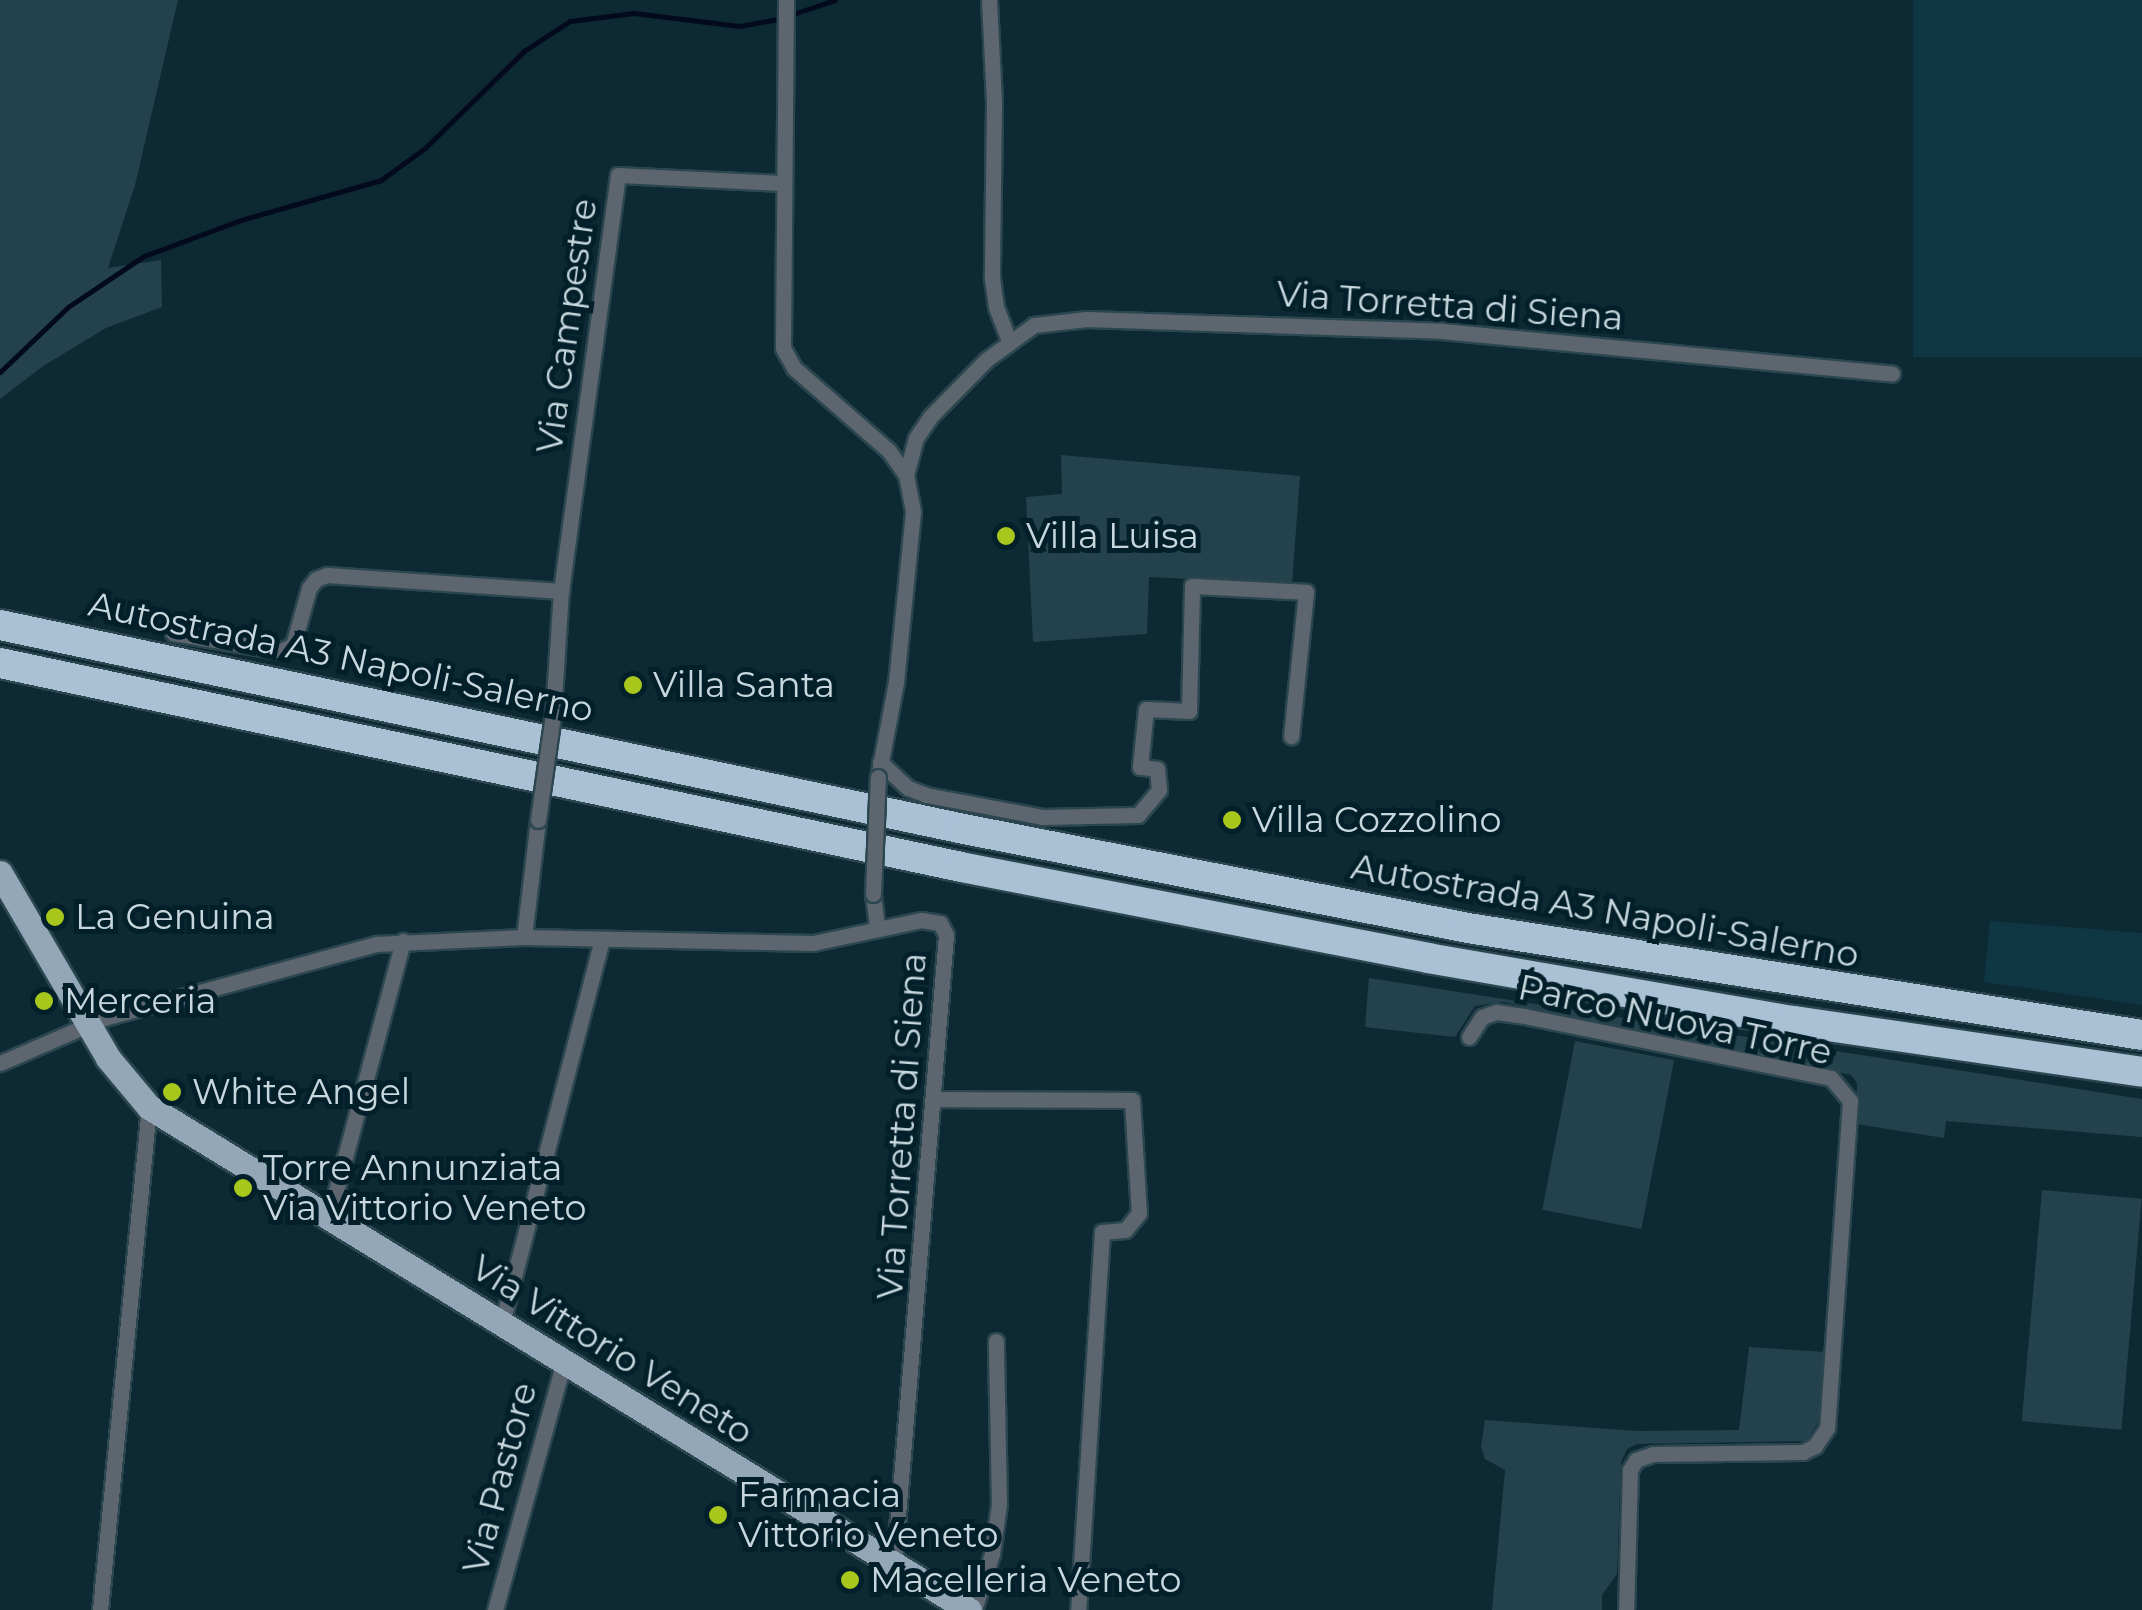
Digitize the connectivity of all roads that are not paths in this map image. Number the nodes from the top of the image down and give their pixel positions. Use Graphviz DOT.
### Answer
graph roads {
  1 [pos="786,0"];
  2 [pos="988,0"];
  3 [pos="784,184"];
  4 [pos="1009,341"];
  5 [pos="1892,374"];
  6 [pos="906,475"];
  7 [pos="561,591"];
  8 [pos="0,625"];
  9 [pos="173,633"];
  10 [pos="0,664"];
  11 [pos="1291,736"];
  12 [pos="879,770"];
  13 [pos="0,872"];
  14 [pos="877,928"];
  15 [pos="524,937"];
  16 [pos="602,940"];
  17 [pos="402,941"];
  18 [pos="89,1025"];
  19 [pos="2142,1035"];
  20 [pos="1468,1037"];
  21 [pos="0,1063"];
  22 [pos="2142,1072"];
  23 [pos="934,1098"];
  24 [pos="149,1108"];
  25 [pos="329,1218"];
  26 [pos="502,1323"];
  27 [pos="996,1341"];
  28 [pos="564,1361"];
  29 [pos="894,1564"];
  30 [pos="100,1610"];
  31 [pos="495,1610"];
  32 [pos="972,1610"];
  33 [pos="1078,1610"];
  34 [pos="1626,1610"];
  1 -- 3 [label="street"];
  2 -- 4 [label="street"];
  3 -- 6 [label="street"];
  3 -- 7 [label="street, Via Campestre"];
  4 -- 5 [label="street, Via Torretta di Siena"];
  4 -- 6 [label="street, Via Torretta di Siena"];
  6 -- 12 [label="street, Via Torretta di Siena"];
  7 -- 9 [label="street"];
  7 -- 15 [label="street, Via Campestre, bridge"];
  8 -- 19 [label="highway, Autostrada A3 Napoli-Salerno"];
  10 -- 22 [label="highway"];
  11 -- 12 [label="street"];
  12 -- 14 [label="street, Via Torretta di Siena, bridge"];
  13 -- 18 [label="main road, Via Vittorio Veneto"];
  14 -- 16 [label="street"];
  14 -- 23 [label="street, Via Torretta di Siena"];
  15 -- 16 [label="street"];
  15 -- 17 [label="street"];
  16 -- 26 [label="street"];
  17 -- 18 [label="street"];
  17 -- 25 [label="street"];
  18 -- 21 [label="street"];
  18 -- 24 [label="main road, Via Vittorio Veneto"];
  20 -- 34 [label="street, Parco Nuova Torre"];
  23 -- 29 [label="street, Via Torretta di Siena"];
  23 -- 33 [label="street"];
  24 -- 25 [label="main road, Via Vittorio Veneto"];
  24 -- 30 [label="street"];
  25 -- 26 [label="main road, Via Vittorio Veneto"];
  26 -- 28 [label="main road, Via Vittorio Veneto"];
  27 -- 32 [label="street"];
  28 -- 29 [label="main road, Via Vittorio Veneto"];
  28 -- 31 [label="street, Via Pastore"];
  29 -- 32 [label="main road, Via Vittorio Veneto"];
}
